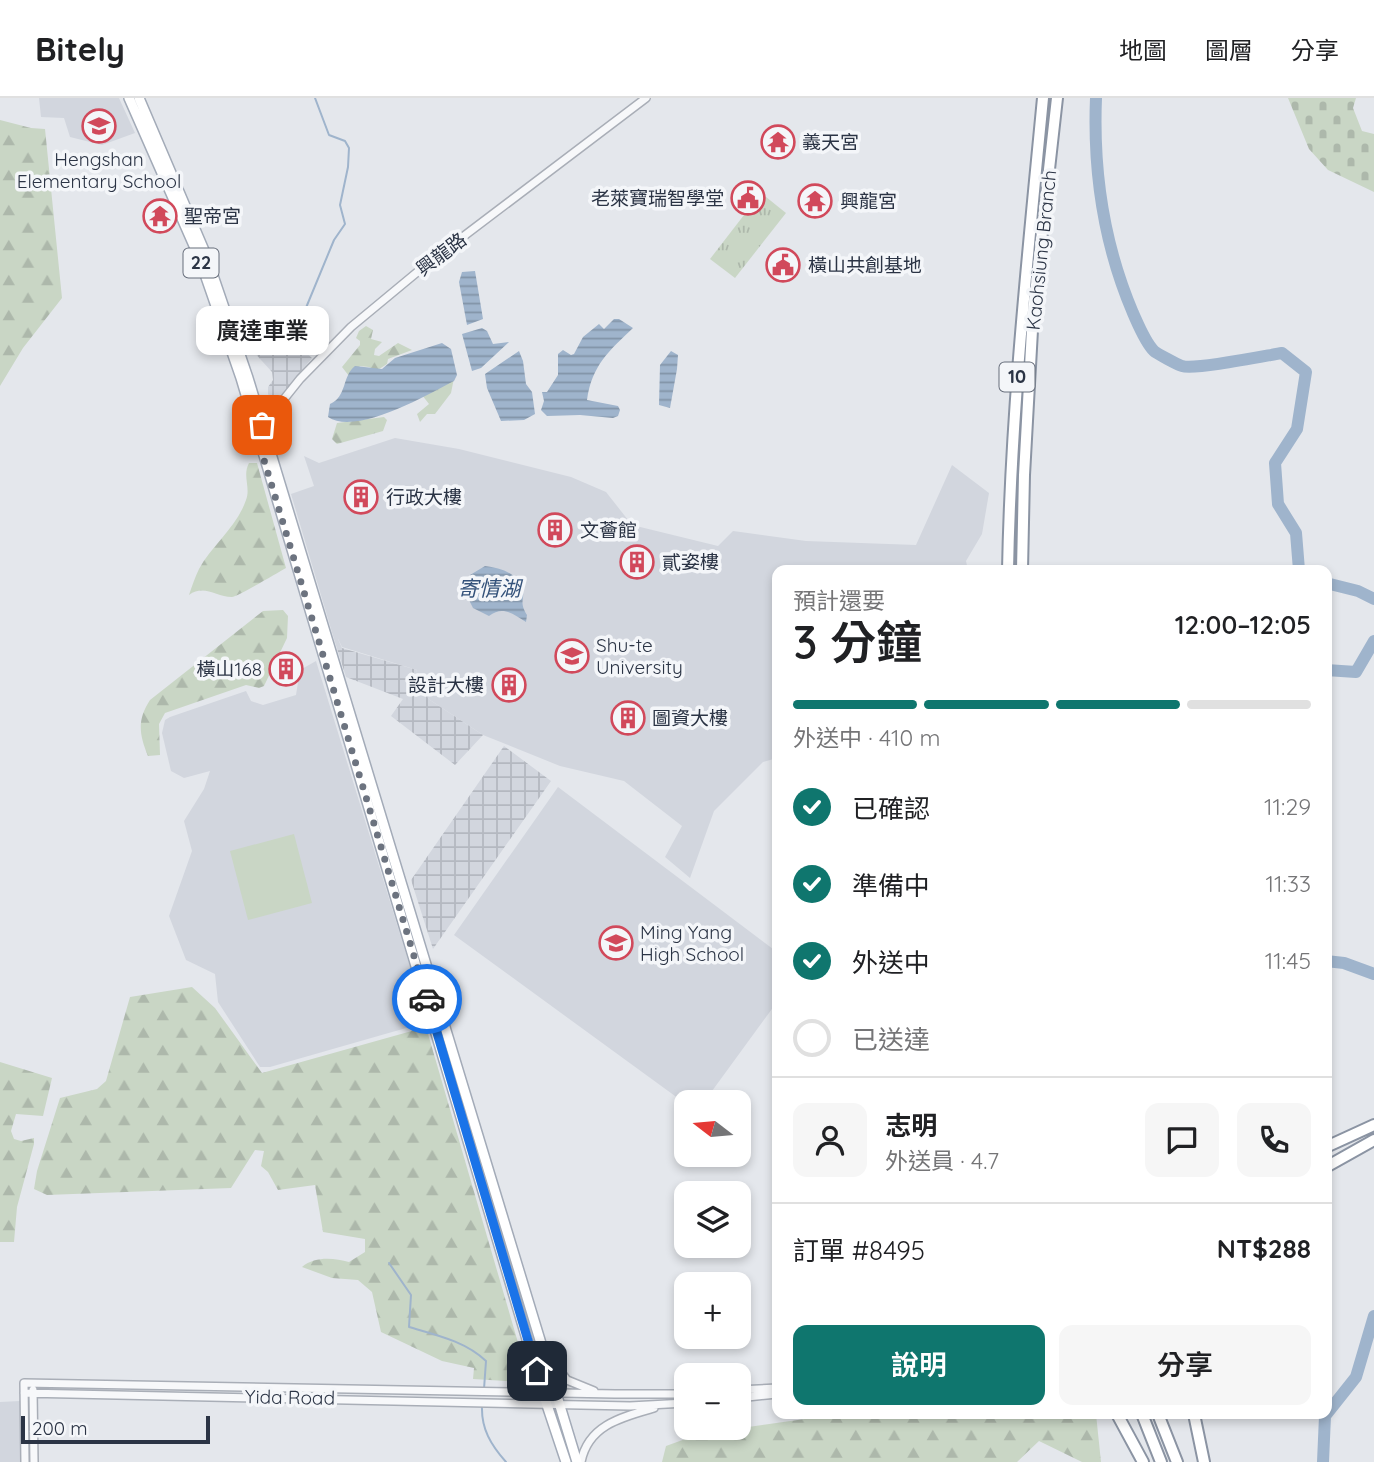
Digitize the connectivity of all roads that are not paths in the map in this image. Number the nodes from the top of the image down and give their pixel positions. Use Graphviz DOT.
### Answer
graph roads {
  1 [pos="129,98"];
  2 [pos="139,98"];
  3 [pos="646,98"];
  4 [pos="1043,98"];
  5 [pos="1057,98"];
  6 [pos="260,430"];
  7 [pos="1008,565"];
  8 [pos="1022,565"];
  9 [pos="1374,1126"];
  10 [pos="1374,1139"];
  11 [pos="1332,1146"];
  12 [pos="1332,1162"];
  13 [pos="541,1341"];
  14 [pos="772,1388"];
  15 [pos="751,1389"];
  16 [pos="28,1393"];
  17 [pos="543,1393"];
  18 [pos="556,1393"];
  19 [pos="615,1394"];
  20 [pos="674,1394"];
  21 [pos="772,1395"];
  22 [pos="751,1397"];
  23 [pos="547,1403"];
  24 [pos="559,1404"];
  25 [pos="669,1404"];
  26 [pos="674,1404"];
  27 [pos="1120,1419"];
  28 [pos="1144,1419"];
  29 [pos="1160,1419"];
  30 [pos="1197,1419"];
  31 [pos="25,1462"];
  32 [pos="34,1462"];
  33 [pos="566,1462"];
  34 [pos="579,1462"];
  35 [pos="1143,1462"];
  36 [pos="1161,1462"];
  37 [pos="1177,1462"];
  38 [pos="1204,1462"];
  1 -- 6 [label="main road, 22"];
  2 -- 6 [label="main road, 22"];
  3 -- 6 [label="street, 興龍路"];
  4 -- 7 [label="highway, Kaohsiung Branch / 10"];
  5 -- 8 [label="highway, Kaohsiung Branch / 10"];
  6 -- 13 [label="main road, 22"];
  6 -- 17 [label="main road, 22"];
  9 -- 11 [label="highway"];
  10 -- 12 [label="highway"];
  13 -- 18 [label="main road, 22"];
  13 -- 19 [label="street"];
  14 -- 15 [label="street"];
  16 -- 17 [label="street, Yida Road"];
  16 -- 23 [label="street, Yida Road"];
  16 -- 31 [label="street"];
  16 -- 32 [label="street"];
  17 -- 18 [label="street, Yida Road"];
  17 -- 23 [label="main road, 22"];
  18 -- 19 [label="street, Yida Road"];
  18 -- 24 [label="main road, 22"];
  19 -- 20 [label="street"];
  21 -- 22 [label="street"];
  23 -- 24 [label="street, Yida Road"];
  23 -- 33 [label="main road, 22"];
  24 -- 25 [label="street, Yida Road"];
  24 -- 34 [label="main road, 22"];
  25 -- 26 [label="street"];
  25 -- 34 [label="street"];
  27 -- 35 [label="highway"];
  28 -- 36 [label="highway"];
  29 -- 37 [label="highway"];
  30 -- 38 [label="highway"];
}
